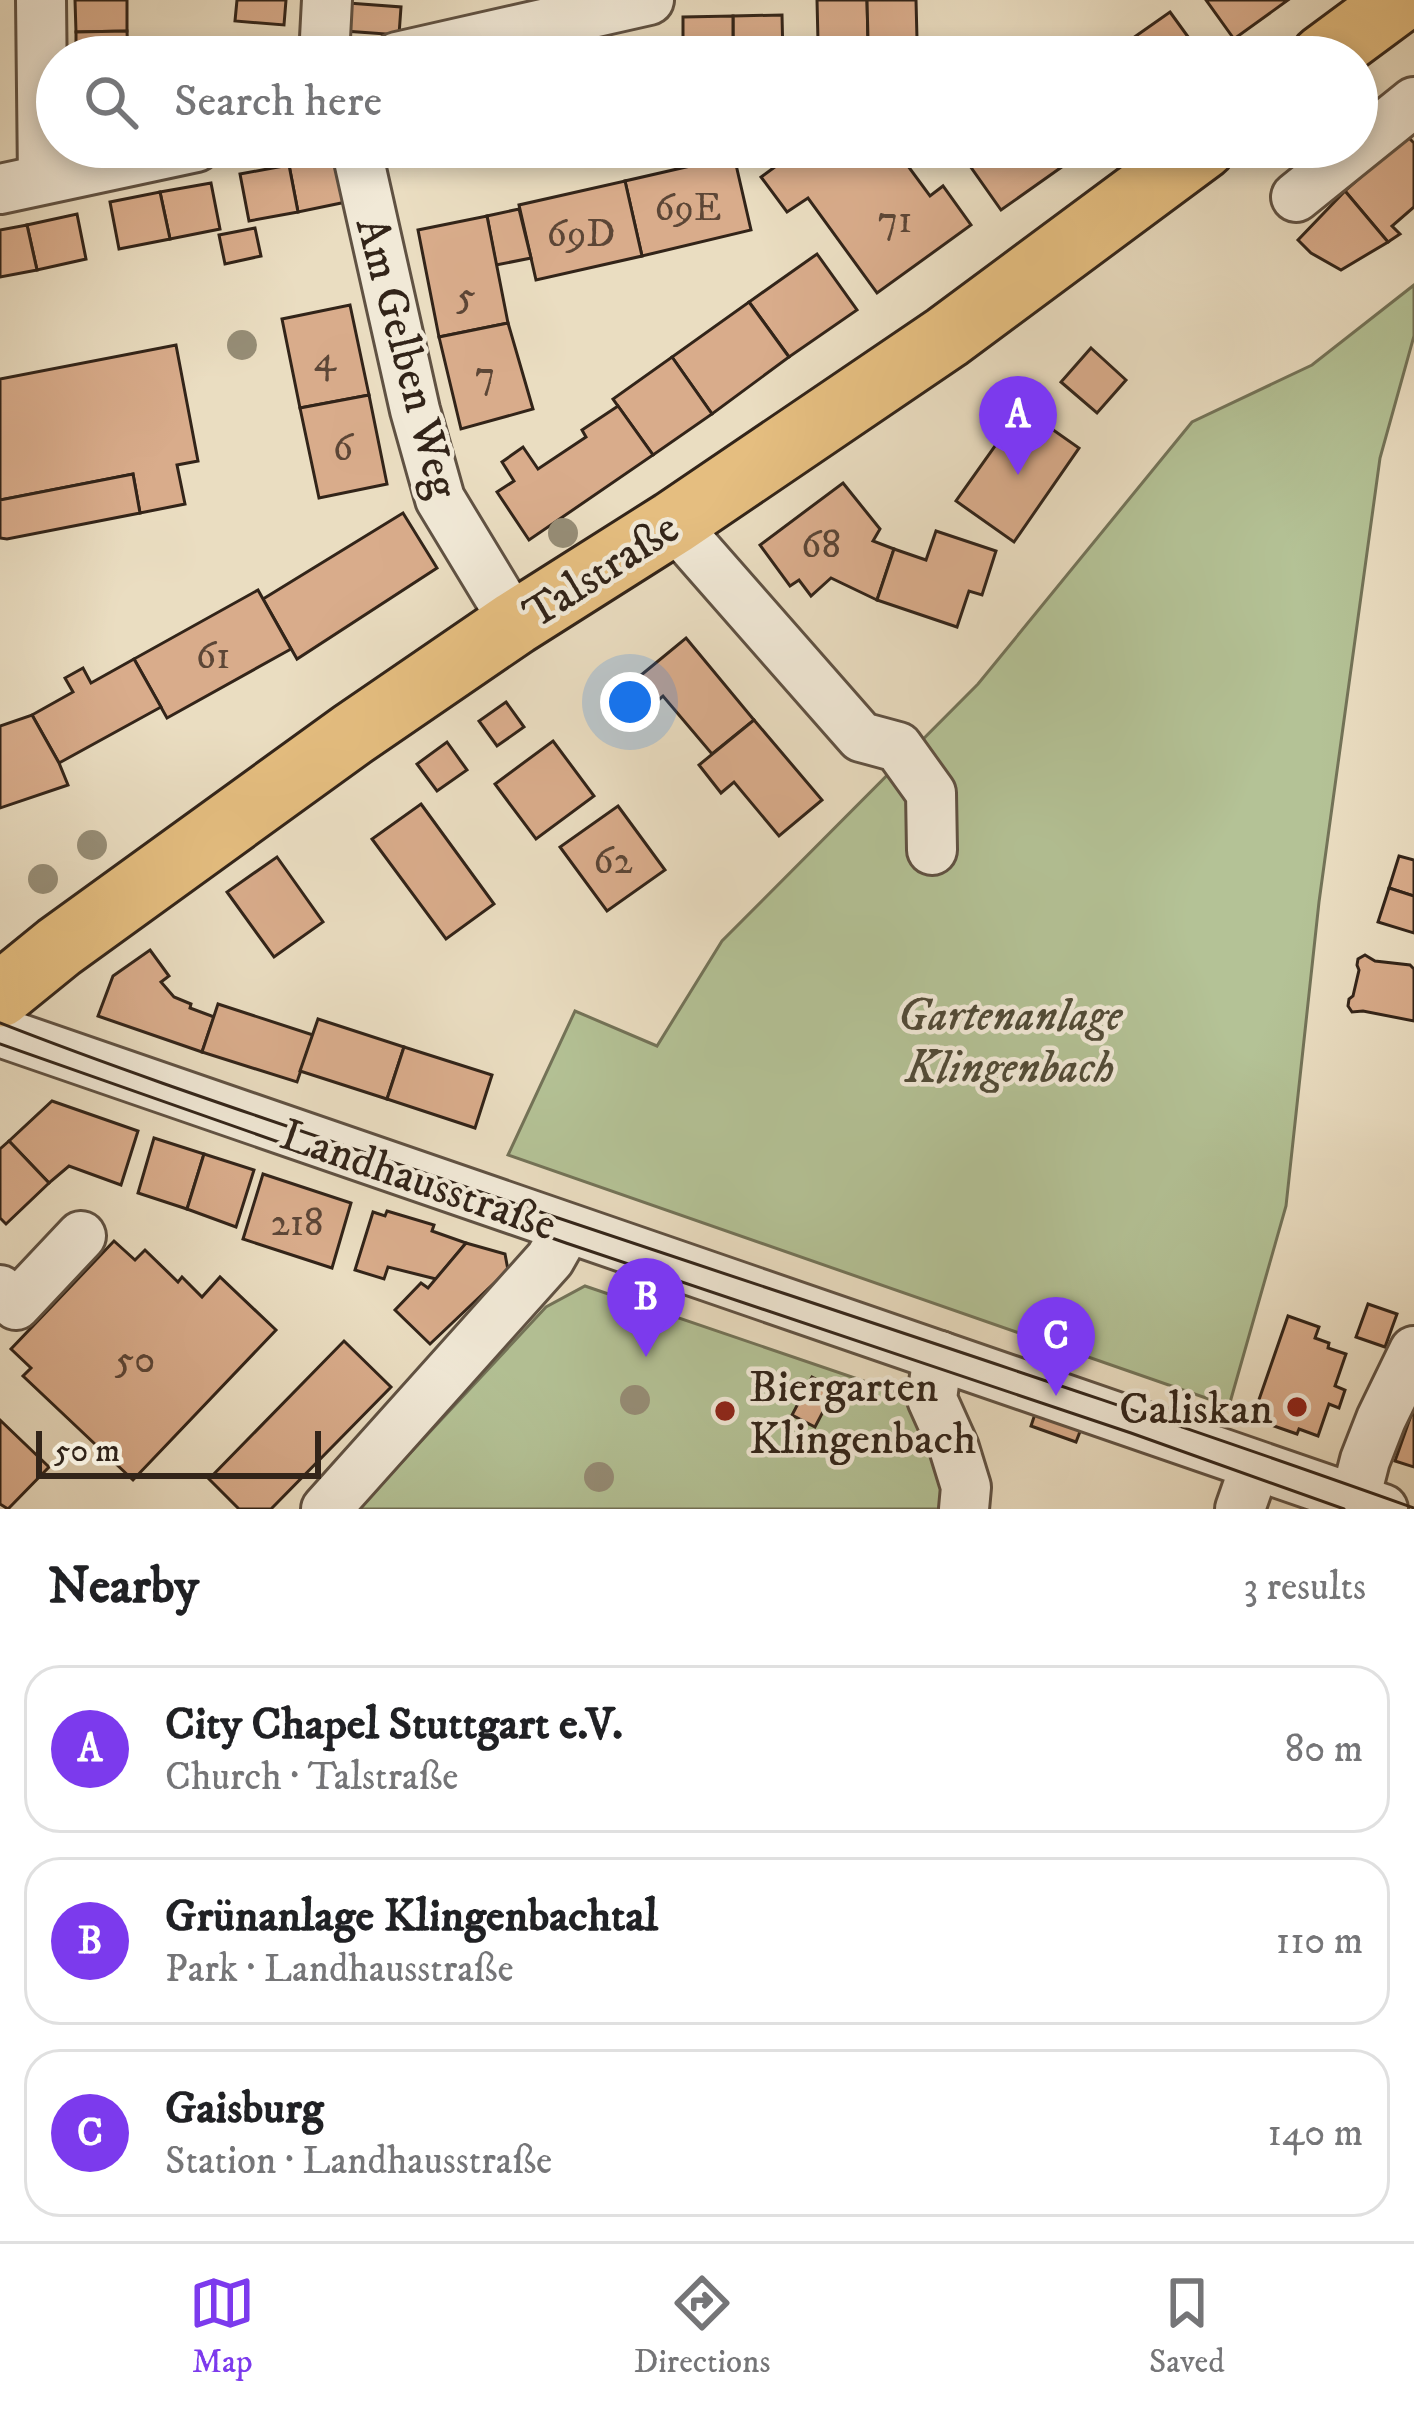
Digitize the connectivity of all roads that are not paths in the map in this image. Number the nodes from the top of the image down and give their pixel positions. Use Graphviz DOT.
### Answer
graph roads {
  1 [pos="41,0"];
  2 [pos="327,0"];
  3 [pos="1400,0"];
  4 [pos="620,4"];
  5 [pos="37,36"];
  6 [pos="325,36"];
  7 [pos="485,36"];
  8 [pos="1351,36"];
  9 [pos="36,46"];
  10 [pos="1414,102"];
  11 [pos="1378,131"];
  12 [pos="97,168"];
  13 [pos="361,168"];
  14 [pos="1175,168"];
  15 [pos="1332,168"];
  16 [pos="21,184"];
  17 [pos="1296,197"];
  18 [pos="674,523"];
  19 [pos="514,623"];
  20 [pos="932,850"];
  21 [pos="0,994"];
  22 [pos="0,1032"];
  23 [pos="567,1228"];
  24 [pos="81,1236"];
  25 [pos="0,1289"];
  26 [pos="1414,1351"];
  27 [pos="940,1356"];
  28 [pos="1248,1487"];
  29 [pos="1369,1504"];
  30 [pos="326,1509"];
  31 [pos="964,1509"];
  1 -- 5 [label="street"];
  2 -- 6 [label="street"];
  3 -- 8 [label="main road"];
  4 -- 7 [label="street"];
  9 -- 16 [label="street"];
  10 -- 11 [label="street"];
  12 -- 16 [label="street"];
  13 -- 19 [label="street, Am Gelben Weg"];
  14 -- 18 [label="main road, Talstraße"];
  15 -- 17 [label="street"];
  18 -- 19 [label="main road, Talstraße"];
  18 -- 20 [label="street"];
  19 -- 21 [label="main road, Talstraße"];
  22 -- 23 [label="street, Landhausstraße"];
  23 -- 27 [label="street, Landhausstraße"];
  23 -- 30 [label="street"];
  24 -- 25 [label="street"];
  26 -- 29 [label="street"];
  27 -- 28 [label="street, Landhausstraße"];
  27 -- 31 [label="street"];
  28 -- 29 [label="street, Landhausstraße"];
}
